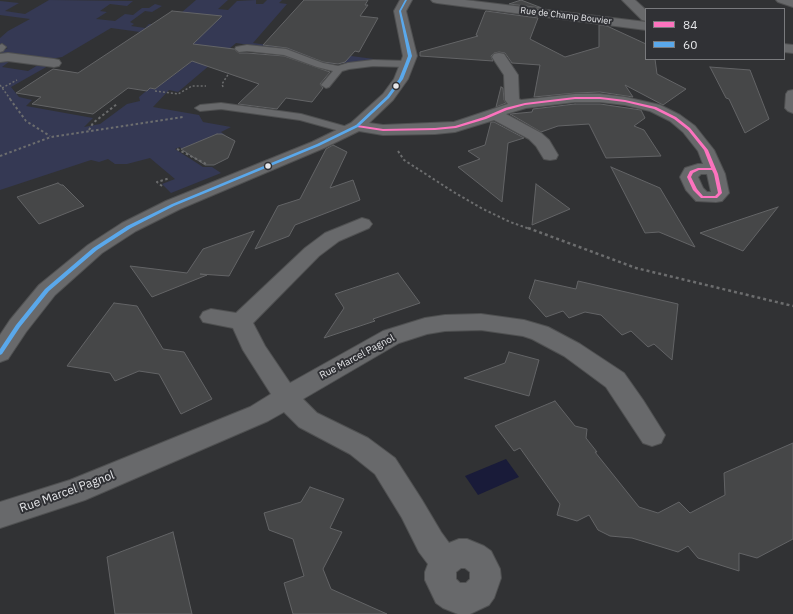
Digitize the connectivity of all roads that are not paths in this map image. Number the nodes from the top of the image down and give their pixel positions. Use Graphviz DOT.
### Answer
graph roads {
  1 [pos="406,0"];
  2 [pos="438,0"];
  3 [pos="628,0"];
  4 [pos="782,0"];
  5 [pos="793,4"];
  6 [pos="645,16"];
  7 [pos="645,26"];
  8 [pos="239,49"];
  9 [pos="1,51"];
  10 [pos="499,57"];
  11 [pos="54,63"];
  12 [pos="407,64"];
  13 [pos="339,69"];
  14 [pos="326,85"];
  15 [pos="793,94"];
  16 [pos="518,106"];
  17 [pos="200,108"];
  18 [pos="793,108"];
  19 [pos="494,114"];
  20 [pos="352,128"];
  21 [pos="550,155"];
  22 [pos="714,168"];
  23 [pos="362,224"];
  24 [pos="212,317"];
  25 [pos="241,322"];
  26 [pos="1,350"];
  27 [pos="286,398"];
  28 [pos="652,435"];
  29 [pos="0,515"];
  30 [pos="444,562"];
  1 -- 12 [label="street"];
  2 -- 7 [label="street, Rue de Champ Bouvier"];
  3 -- 6 [label="street"];
  4 -- 5 [label="street"];
  8 -- 13 [label="lane"];
  9 -- 11 [label="street"];
  10 -- 16 [label="street"];
  12 -- 13 [label="lane"];
  12 -- 20 [label="street"];
  13 -- 14 [label="lane"];
  15 -- 18 [label="street"];
  16 -- 19 [label="street"];
  16 -- 22 [label="street"];
  17 -- 20 [label="lane"];
  19 -- 20 [label="street"];
  19 -- 21 [label="street"];
  20 -- 26 [label="street"];
  23 -- 25 [label="street"];
  24 -- 25 [label="street"];
  25 -- 27 [label="street"];
  27 -- 28 [label="street, Rue Marcel Pagnol"];
  27 -- 29 [label="street, Rue Marcel Pagnol"];
  27 -- 30 [label="street"];
}
